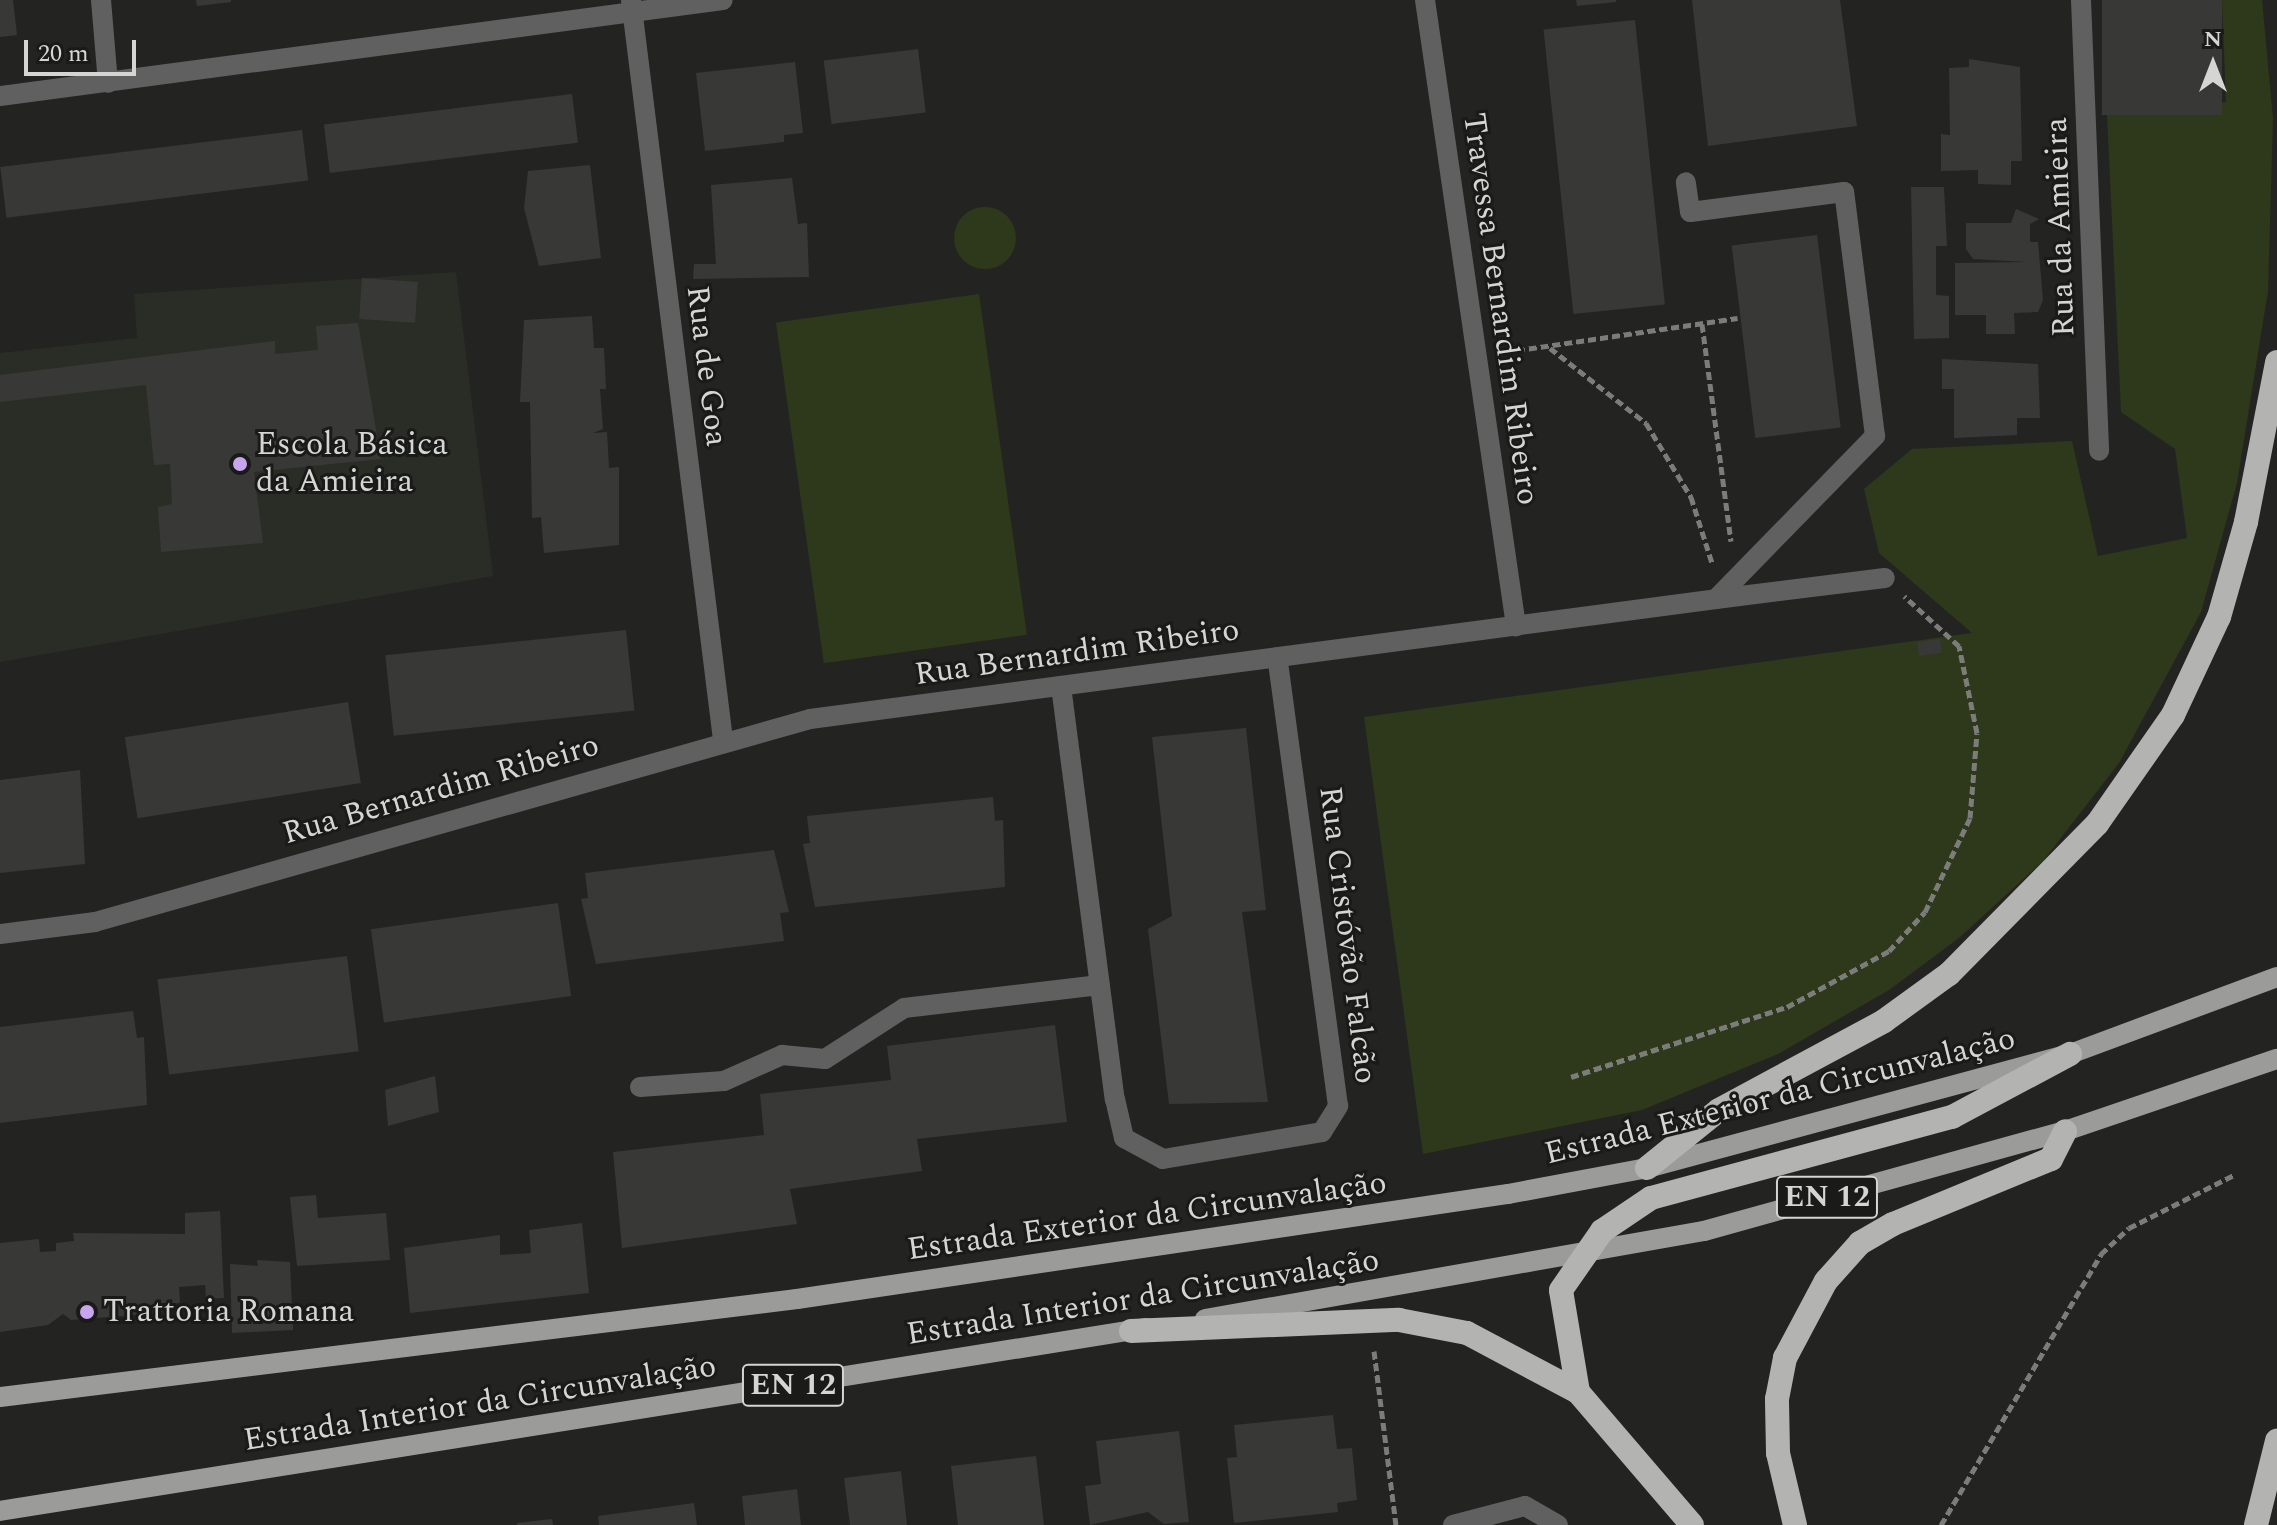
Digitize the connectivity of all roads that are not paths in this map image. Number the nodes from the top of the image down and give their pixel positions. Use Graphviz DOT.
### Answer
graph roads {
  1 [pos="101,0"];
  2 [pos="723,0"];
  3 [pos="1425,0"];
  4 [pos="2081,0"];
  5 [pos="632,6"];
  6 [pos="108,83"];
  7 [pos="0,96"];
  8 [pos="1686,182"];
  9 [pos="2277,362"];
  10 [pos="2099,451"];
  11 [pos="1885,578"];
  12 [pos="1716,599"];
  13 [pos="1516,626"];
  14 [pos="1277,657"];
  15 [pos="1061,686"];
  16 [pos="723,740"];
  17 [pos="0,934"];
  18 [pos="2277,977"];
  19 [pos="1100,985"];
  20 [pos="2070,1054"];
  21 [pos="2277,1059"];
  22 [pos="640,1087"];
  23 [pos="2065,1131"];
  24 [pos="1647,1168"];
  25 [pos="1586,1254"];
  26 [pos="1131,1331"];
  27 [pos="1578,1392"];
  28 [pos="0,1397"];
  29 [pos="2277,1441"];
  30 [pos="0,1511"];
  31 [pos="1453,1525"];
  32 [pos="1558,1525"];
  33 [pos="1692,1525"];
  34 [pos="1795,1525"];
  35 [pos="2256,1525"];
  1 -- 6 [label="street"];
  2 -- 5 [label="street"];
  3 -- 13 [label="street, Travessa Bernardim Ribeiro"];
  4 -- 10 [label="street, Rua da Amieira"];
  5 -- 6 [label="street"];
  5 -- 16 [label="street, Rua de Goa"];
  6 -- 7 [label="street"];
  8 -- 12 [label="street"];
  9 -- 24 [label="highway"];
  11 -- 12 [label="street, Rua Bernardim Ribeiro"];
  12 -- 13 [label="street, Rua Bernardim Ribeiro"];
  13 -- 14 [label="street, Rua Bernardim Ribeiro"];
  14 -- 15 [label="street, Rua Bernardim Ribeiro"];
  14 -- 19 [label="street, Rua Cristóvão Falcão"];
  15 -- 16 [label="street, Rua Bernardim Ribeiro"];
  15 -- 19 [label="street, Rua Cristóvão Falcão"];
  16 -- 17 [label="street, Rua Bernardim Ribeiro"];
  18 -- 20 [label="main road, Estrada Exterior da Circunvalação / EN 12"];
  19 -- 22 [label="street"];
  20 -- 24 [label="main road, Estrada Exterior da Circunvalação / EN 12"];
  20 -- 25 [label="highway"];
  21 -- 23 [label="main road, Estrada Interior da Circunvalação / EN 12"];
  23 -- 25 [label="main road, Estrada Interior da Circunvalação / EN 12"];
  23 -- 34 [label="highway"];
  24 -- 28 [label="main road, Estrada Exterior da Circunvalação / EN 12"];
  25 -- 26 [label="main road, Estrada Interior da Circunvalação / EN 12"];
  25 -- 27 [label="highway"];
  26 -- 27 [label="highway"];
  26 -- 30 [label="main road, Estrada Interior da Circunvalação / EN 12"];
  27 -- 33 [label="highway"];
  29 -- 35 [label="highway"];
  31 -- 32 [label="street"];
}
